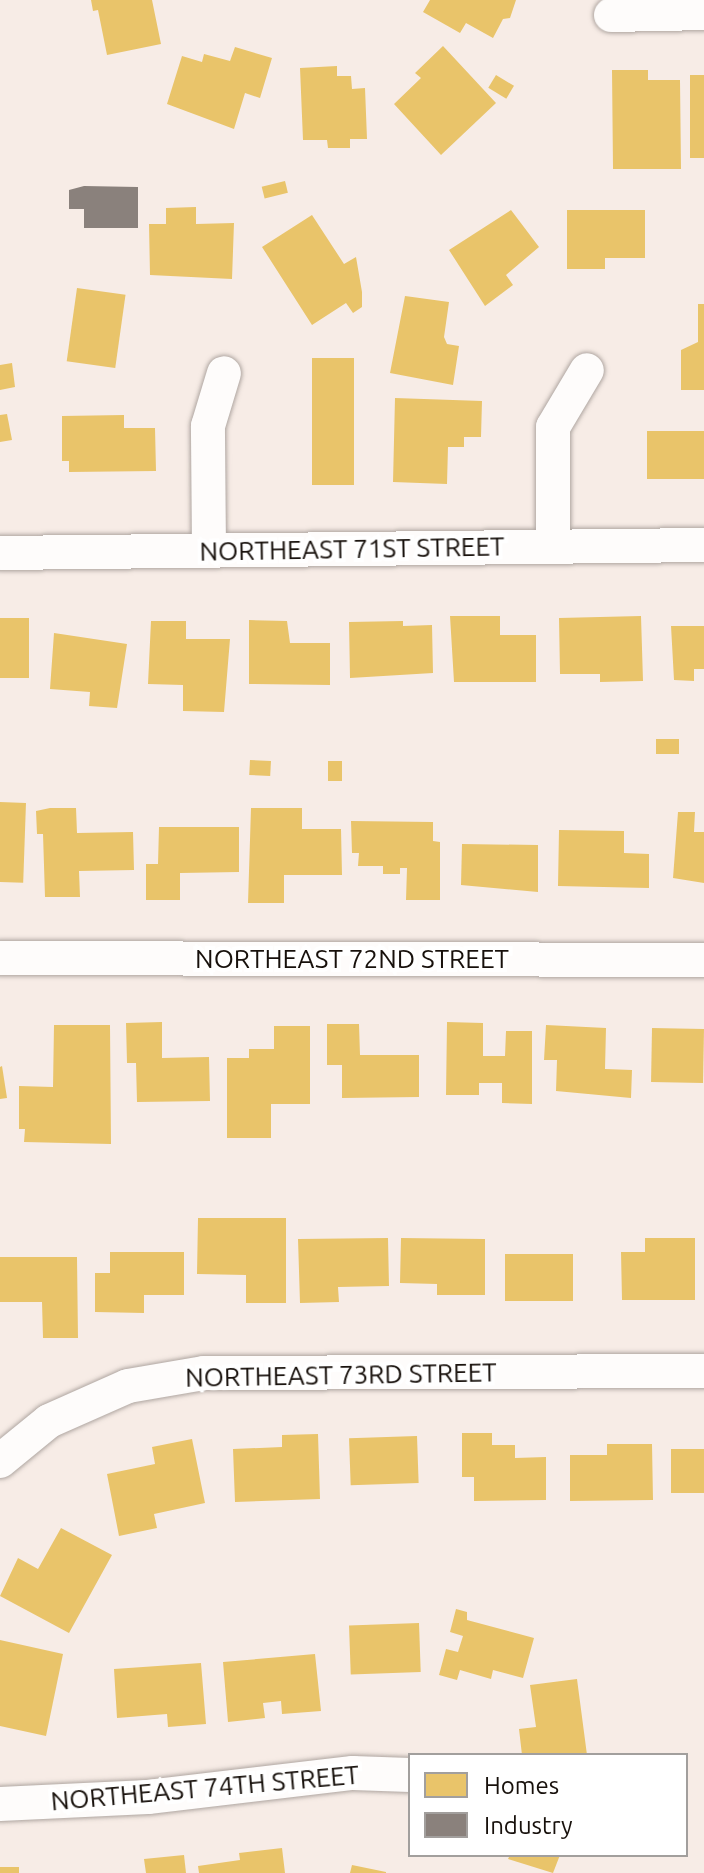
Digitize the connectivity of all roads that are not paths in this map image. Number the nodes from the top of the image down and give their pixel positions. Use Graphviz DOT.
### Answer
graph roads {
  1 [pos="704,13"];
  2 [pos="611,15"];
  3 [pos="587,370"];
  4 [pos="224,373"];
  5 [pos="704,545"];
  6 [pos="553,547"];
  7 [pos="209,550"];
  8 [pos="0,553"];
  9 [pos="0,958"];
  10 [pos="704,960"];
  11 [pos="704,1371"];
  12 [pos="0,1461"];
  13 [pos="408,1775"];
  14 [pos="0,1804"];
  1 -- 2 [label="street"];
  3 -- 6 [label="street"];
  4 -- 7 [label="street"];
  5 -- 6 [label="street, NORTHEAST 71ST STREET"];
  6 -- 7 [label="street, NORTHEAST 71ST STREET"];
  7 -- 8 [label="street, NORTHEAST 71ST STREET"];
  9 -- 10 [label="street, NORTHEAST 72ND STREET"];
  11 -- 12 [label="street, NORTHEAST 73RD STREET"];
  13 -- 14 [label="street, NORTHEAST 74TH STREET"];
}
